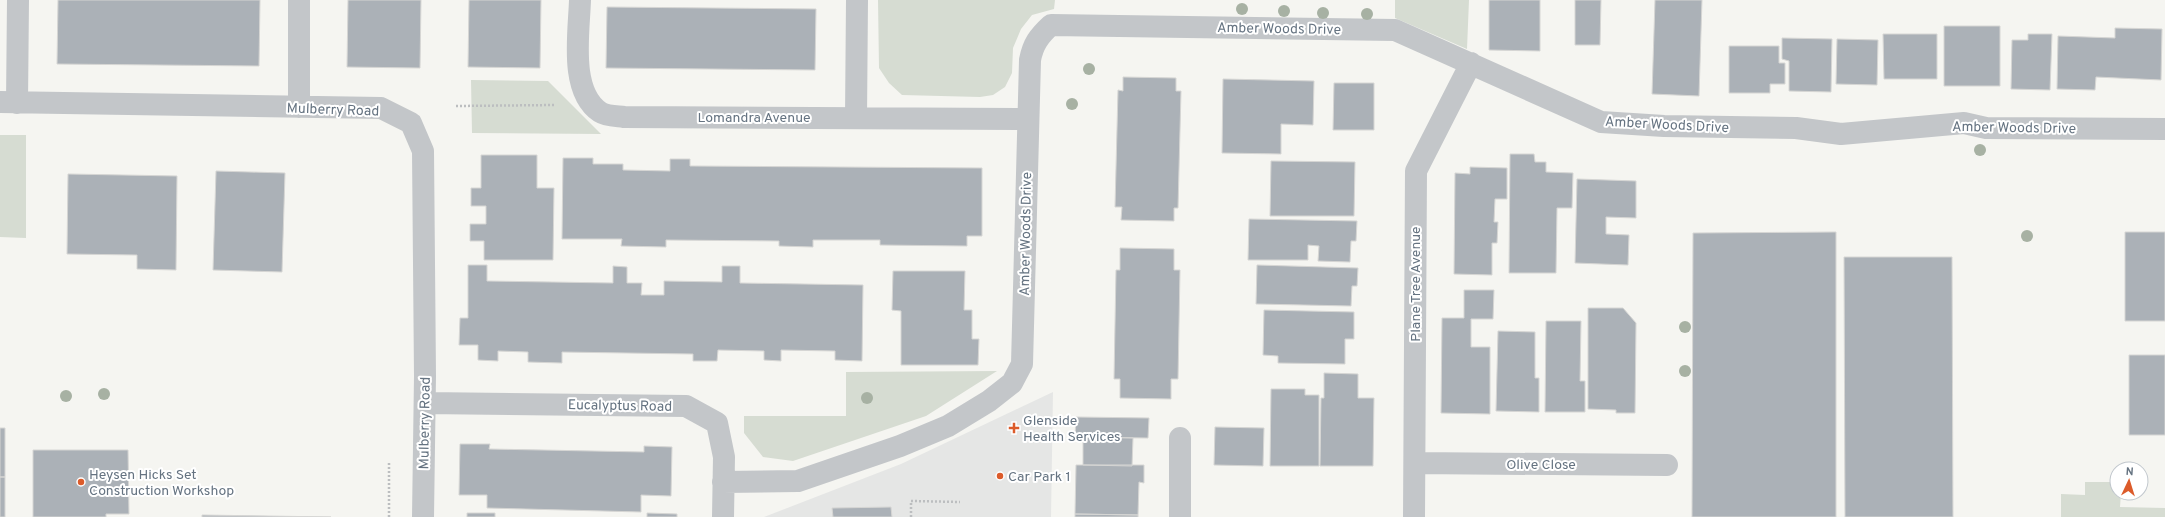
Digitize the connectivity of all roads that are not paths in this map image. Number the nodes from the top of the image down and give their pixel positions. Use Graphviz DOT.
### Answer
graph roads {
  1 [pos="18,0"];
  2 [pos="299,0"];
  3 [pos="580,0"];
  4 [pos="857,0"];
  5 [pos="1471,63"];
  6 [pos="9,103"];
  7 [pos="299,107"];
  8 [pos="856,118"];
  9 [pos="1028,119"];
  10 [pos="2165,129"];
  11 [pos="424,403"];
  12 [pos="1180,438"];
  13 [pos="1415,463"];
  14 [pos="1667,465"];
  15 [pos="724,482"];
  16 [pos="423,517"];
  17 [pos="723,517"];
  18 [pos="1180,517"];
  19 [pos="1414,517"];
  1 -- 6 [label="street"];
  2 -- 7 [label="street"];
  3 -- 8 [label="street, Lomandra Avenue"];
  4 -- 8 [label="street"];
  5 -- 9 [label="street, Amber Woods Drive"];
  5 -- 10 [label="street, Amber Woods Drive"];
  5 -- 13 [label="street, Plane Tree Avenue"];
  6 -- 7 [label="street, Mulberry Road"];
  7 -- 11 [label="street, Mulberry Road"];
  8 -- 9 [label="street, Lomandra Avenue"];
  9 -- 15 [label="street, Amber Woods Drive"];
  11 -- 15 [label="street, Eucalyptus Road"];
  11 -- 16 [label="street, Mulberry Road"];
  12 -- 18 [label="street"];
  13 -- 14 [label="street, Olive Close"];
  13 -- 19 [label="street, Plane Tree Avenue"];
  15 -- 17 [label="street, Eucalyptus Road"];
}
